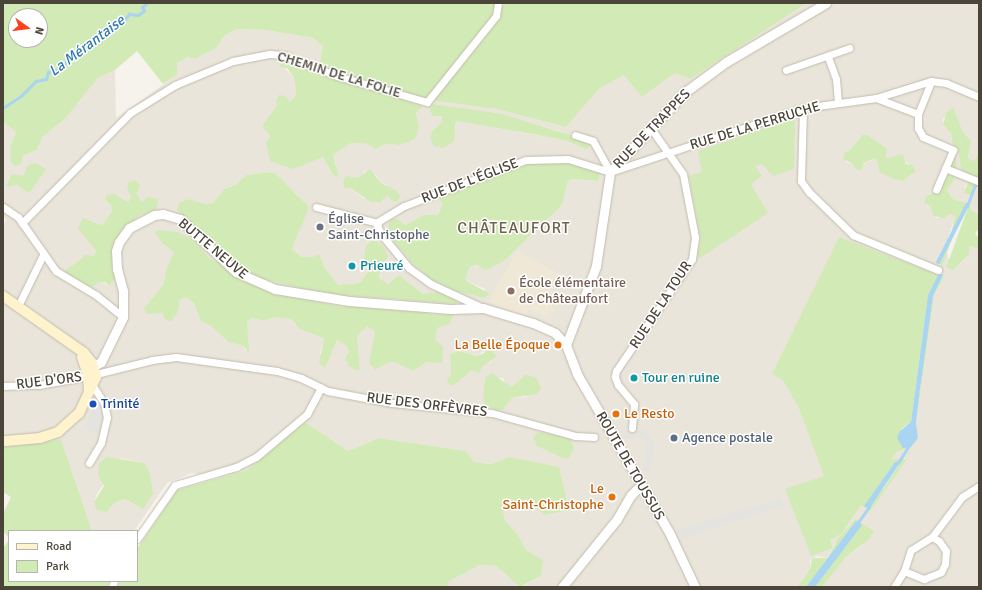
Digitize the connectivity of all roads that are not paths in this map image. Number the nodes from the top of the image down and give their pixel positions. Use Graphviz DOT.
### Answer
graph roads {
  1 [pos="498,3"];
  2 [pos="826,3"];
  3 [pos="849,48"];
  4 [pos="828,57"];
  5 [pos="786,70"];
  6 [pos="931,81"];
  7 [pos="979,97"];
  8 [pos="876,98"];
  9 [pos="838,102"];
  10 [pos="803,108"];
  11 [pos="918,114"];
  12 [pos="650,127"];
  13 [pos="575,135"];
  14 [pos="670,152"];
  15 [pos="945,168"];
  16 [pos="610,172"];
  17 [pos="979,182"];
  18 [pos="936,190"];
  19 [pos="3,207"];
  20 [pos="316,207"];
  21 [pos="378,222"];
  22 [pos="22,223"];
  23 [pos="43,255"];
  24 [pos="938,270"];
  25 [pos="3,296"];
  26 [pos="18,306"];
  27 [pos="483,308"];
  28 [pos="124,317"];
  29 [pos="566,345"];
  30 [pos="95,370"];
  31 [pos="3,386"];
  32 [pos="93,386"];
  33 [pos="321,388"];
  34 [pos="89,396"];
  35 [pos="632,428"];
  36 [pos="594,437"];
  37 [pos="3,442"];
  38 [pos="90,463"];
  39 [pos="641,485"];
  40 [pos="979,486"];
  41 [pos="932,537"];
  42 [pos="138,538"];
  43 [pos="904,571"];
  44 [pos="562,587"];
  45 [pos="695,587"];
  46 [pos="894,587"];
  1 -- 22 [label="street, CHEMIN DE LA FOLIE"];
  2 -- 12 [label="street, RUE DE TRAPPES"];
  3 -- 4 [label="street"];
  4 -- 5 [label="street"];
  4 -- 9 [label="street"];
  6 -- 7 [label="street, RUE DE LA PERRUCHE"];
  6 -- 8 [label="street, RUE DE LA PERRUCHE"];
  6 -- 11 [label="street"];
  8 -- 9 [label="street, RUE DE LA PERRUCHE"];
  8 -- 11 [label="street"];
  9 -- 10 [label="street, RUE DE LA PERRUCHE"];
  10 -- 14 [label="street, RUE DE LA PERRUCHE"];
  10 -- 24 [label="street"];
  11 -- 15 [label="street"];
  12 -- 14 [label="street, RUE DE LA TOUR"];
  12 -- 16 [label="street, RUE DE TRAPPES"];
  13 -- 16 [label="street"];
  14 -- 16 [label="street"];
  14 -- 35 [label="street, RUE DE LA TOUR"];
  15 -- 17 [label="street"];
  15 -- 18 [label="street"];
  16 -- 21 [label="street, RUE DE L'ÉGLISE"];
  16 -- 29 [label="street, RUE DE TRAPPES"];
  19 -- 22 [label="street"];
  20 -- 21 [label="street"];
  21 -- 27 [label="street"];
  22 -- 23 [label="street"];
  23 -- 26 [label="street"];
  23 -- 28 [label="street"];
  25 -- 26 [label="main road"];
  26 -- 30 [label="main road"];
  27 -- 28 [label="street, BUTTE NEUVE"];
  27 -- 29 [label="street, BUTTE NEUVE"];
  28 -- 30 [label="street, BUTTE NEUVE"];
  29 -- 39 [label="street, ROUTE DE TOUSSUS"];
  30 -- 31 [label="street, RUE D'ORS"];
  30 -- 32 [label="main road"];
  30 -- 33 [label="street, RUE DES ORFÈVRES"];
  30 -- 34 [label="main road"];
  32 -- 34 [label="main road"];
  32 -- 38 [label="street"];
  33 -- 36 [label="street, RUE DES ORFÈVRES"];
  33 -- 42 [label="street"];
  34 -- 37 [label="main road"];
  39 -- 44 [label="street"];
  39 -- 45 [label="street, ROUTE DE TOUSSUS"];
  40 -- 41 [label="street"];
  41 -- 43 [label="street"];
  41 -- 43 [label="street"];
  43 -- 46 [label="street"];
}
